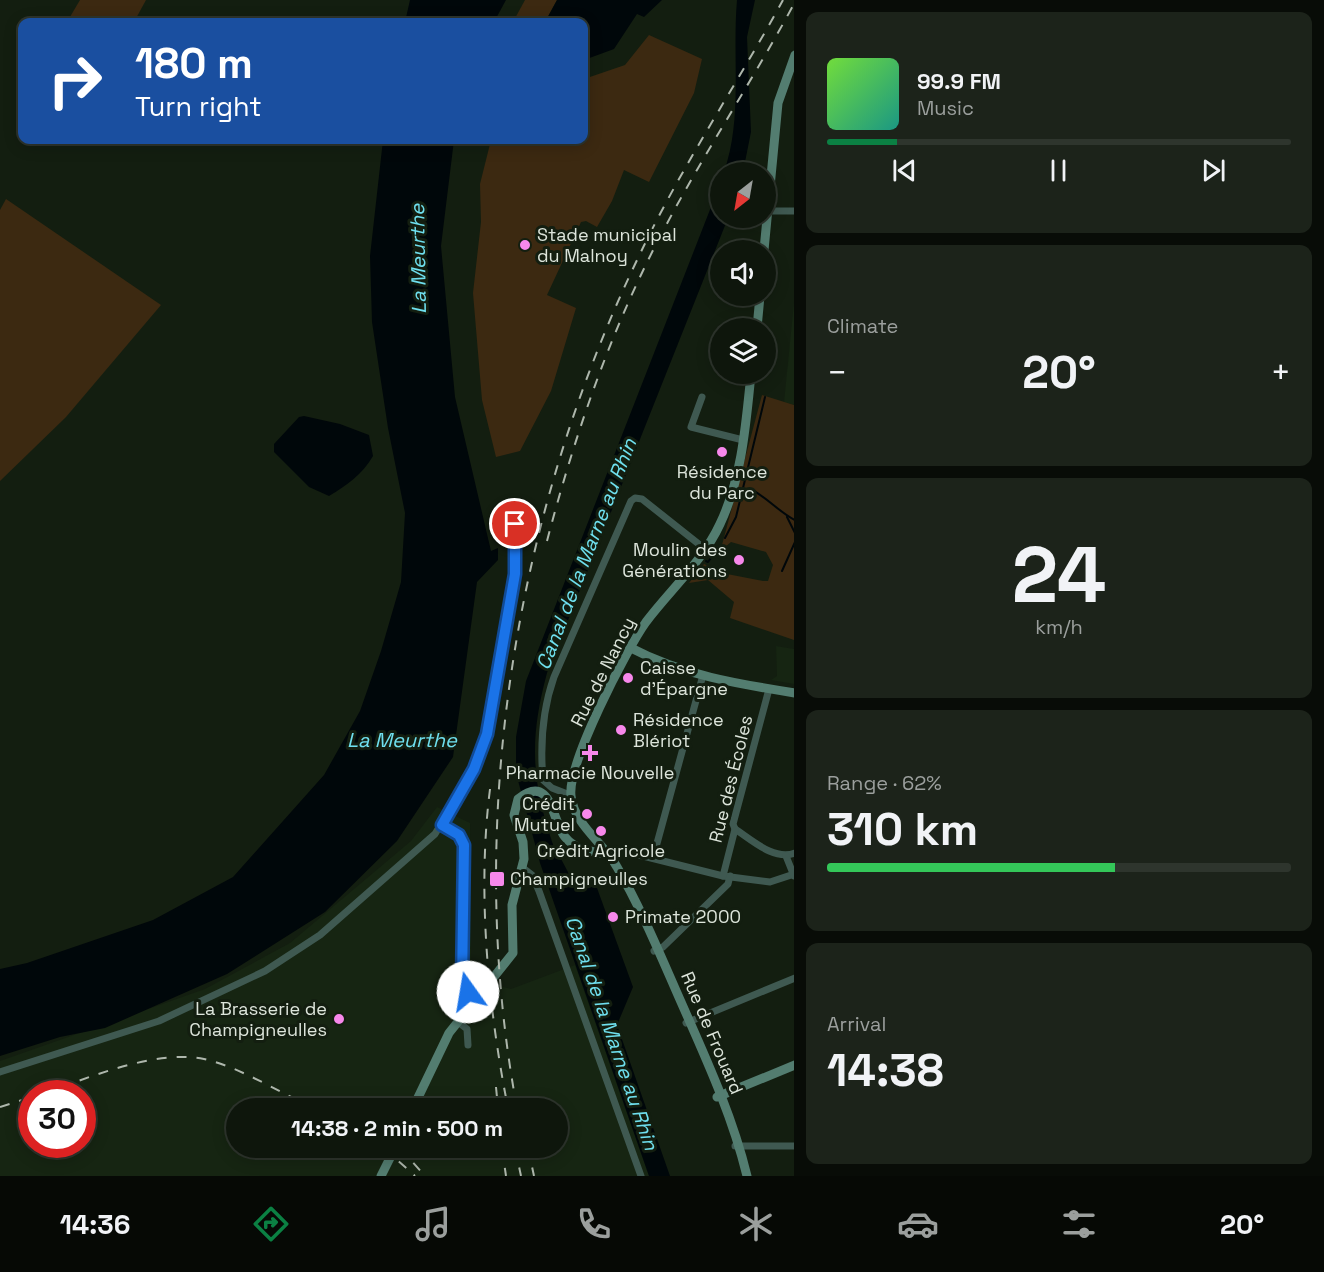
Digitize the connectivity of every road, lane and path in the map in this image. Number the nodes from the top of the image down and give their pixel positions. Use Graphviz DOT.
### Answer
graph roads {
  1 [pos="794,58"];
  2 [pos="772,162"];
  3 [pos="794,211"];
  4 [pos="776,212"];
  5 [pos="750,384"];
  6 [pos="702,396"];
  7 [pos="743,440"];
  8 [pos="515,524"];
  9 [pos="705,549"];
  10 [pos="631,648"];
  11 [pos="703,675"];
  12 [pos="769,689"];
  13 [pos="794,693"];
  14 [pos="570,795"];
  15 [pos="442,825"];
  16 [pos="735,829"];
  17 [pos="591,834"];
  18 [pos="574,844"];
  19 [pos="794,853"];
  20 [pos="608,854"];
  21 [pos="786,856"];
  22 [pos="653,858"];
  23 [pos="523,868"];
  24 [pos="794,875"];
  25 [pos="726,876"];
  26 [pos="656,950"];
  27 [pos="794,978"];
  28 [pos="462,984"];
  29 [pos="461,993"];
  30 [pos="476,998"];
  31 [pos="458,1021"];
  32 [pos="688,1022"];
  33 [pos="468,1045"];
  34 [pos="794,1065"];
  35 [pos="0,1072"];
  36 [pos="719,1096"];
  37 [pos="418,1098"];
  38 [pos="737,1146"];
  39 [pos="794,1146"];
  40 [pos="390,1158"];
  41 [pos="381,1176"];
  42 [pos="641,1176"];
  43 [pos="742,1176"];
  44 [pos="747,1176"];
  1 -- 2 [label="main road"];
  3 -- 4 [label="street"];
  5 -- 7 [label="main road, Rue de Nancy"];
  6 -- 7 [label="street"];
  7 -- 9 [label="main road, Rue de Nancy"];
  8 -- 15 [label="street"];
  9 -- 10 [label="main road, Rue de Nancy"];
  9 -- 14 [label="street"];
  10 -- 11 [label="main road"];
  10 -- 14 [label="main road, Rue de Nancy"];
  11 -- 12 [label="main road"];
  11 -- 22 [label="street"];
  12 -- 13 [label="main road"];
  12 -- 16 [label="street, Rue des Écoles"];
  14 -- 17 [label="main road"];
  15 -- 28 [label="street"];
  15 -- 35 [label="street"];
  16 -- 21 [label="street"];
  16 -- 25 [label="street, Rue des Écoles"];
  17 -- 18 [label="main road"];
  17 -- 20 [label="main road"];
  18 -- 20 [label="main road"];
  18 -- 23 [label="main road"];
  19 -- 21 [label="street"];
  20 -- 22 [label="street"];
  20 -- 26 [label="main road, Rue de Frouard"];
  21 -- 24 [label="street"];
  22 -- 25 [label="street"];
  23 -- 30 [label="main road"];
  23 -- 42 [label="street"];
  24 -- 25 [label="street"];
  25 -- 26 [label="street"];
  26 -- 32 [label="main road, Rue de Frouard"];
  27 -- 32 [label="street"];
  28 -- 29 [label="street"];
  28 -- 30 [label="street"];
  29 -- 30 [label="street"];
  29 -- 31 [label="street"];
  30 -- 31 [label="main road"];
  31 -- 33 [label="street"];
  31 -- 37 [label="main road"];
  32 -- 36 [label="main road, Rue de Frouard"];
  34 -- 36 [label="main road"];
  36 -- 38 [label="main road, Rue de Frouard"];
  38 -- 39 [label="street"];
  38 -- 43 [label="main road, Rue de Frouard"];
  38 -- 44 [label="main road, Rue de Frouard"];
  40 -- 41 [label="main road"];
}
